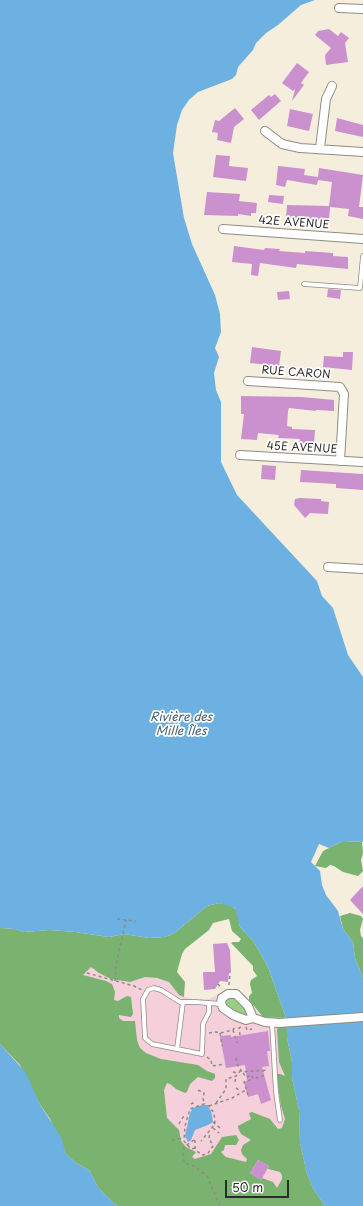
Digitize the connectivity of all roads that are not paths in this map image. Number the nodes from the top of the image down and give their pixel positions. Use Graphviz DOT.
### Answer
graph roads {
  1 [pos="339,8"];
  2 [pos="363,9"];
  3 [pos="332,86"];
  4 [pos="265,131"];
  5 [pos="320,148"];
  6 [pos="363,152"];
  7 [pos="223,229"];
  8 [pos="363,239"];
  9 [pos="363,256"];
  10 [pos="304,284"];
  11 [pos="248,381"];
  12 [pos="240,455"];
  13 [pos="340,461"];
  14 [pos="363,462"];
  15 [pos="328,567"];
  16 [pos="363,569"];
  17 [pos="183,1002"];
  18 [pos="209,1003"];
  19 [pos="221,1004"];
  20 [pos="363,1017"];
  21 [pos="253,1018"];
  22 [pos="272,1023"];
  23 [pos="177,1049"];
  24 [pos="280,1120"];
  1 -- 2 [label="street"];
  3 -- 5 [label="street"];
  4 -- 5 [label="street"];
  5 -- 6 [label="street"];
  7 -- 8 [label="street, 42E AVENUE"];
  9 -- 10 [label="lane"];
  11 -- 13 [label="street, RUE CARON"];
  12 -- 13 [label="street, 45E AVENUE"];
  13 -- 14 [label="street, 45E AVENUE"];
  15 -- 16 [label="street"];
  17 -- 18 [label="lane"];
  17 -- 23 [label="lane"];
  17 -- 23 [label="lane"];
  18 -- 19 [label="lane"];
  18 -- 23 [label="lane"];
  19 -- 21 [label="street"];
  19 -- 21 [label="street"];
  20 -- 22 [label="street"];
  21 -- 22 [label="street"];
  22 -- 24 [label="lane"];
}
